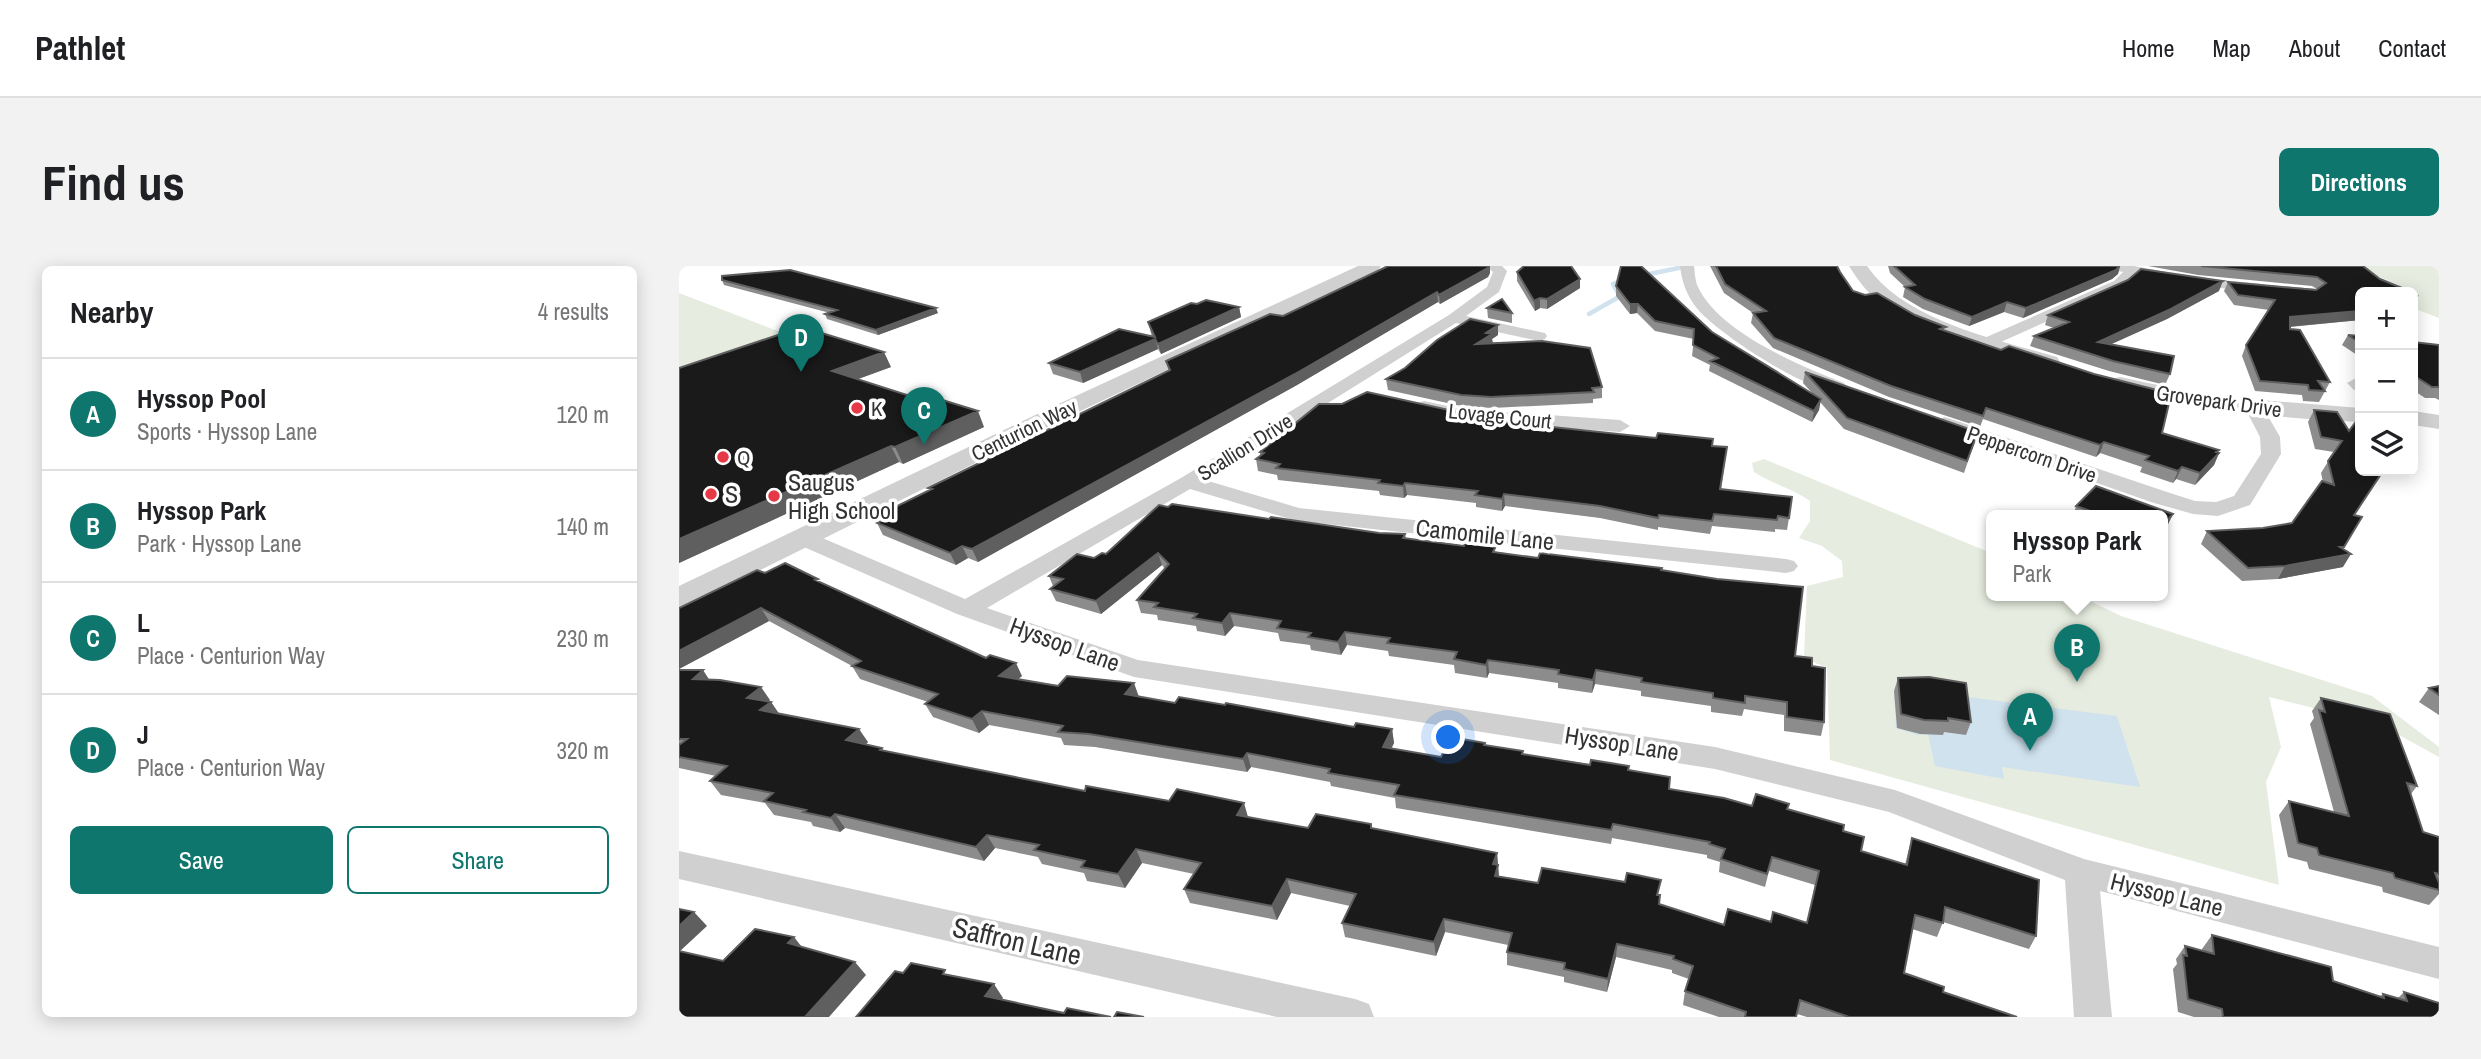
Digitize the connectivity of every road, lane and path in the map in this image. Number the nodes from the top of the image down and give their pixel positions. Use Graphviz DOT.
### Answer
graph roads {
  1 [pos="1372,266"];
  2 [pos="1493,266"];
  3 [pos="1687,266"];
  4 [pos="1859,266"];
  5 [pos="2112,266"];
  6 [pos="2133,271"];
  7 [pos="2276,289"];
  8 [pos="1454,318"];
  9 [pos="1539,336"];
  10 [pos="1988,342"];
  11 [pos="2065,368"];
  12 [pos="2102,379"];
  13 [pos="1341,388"];
  14 [pos="1857,393"];
  15 [pos="1367,394"];
  16 [pos="1408,403"];
  17 [pos="2254,408"];
  18 [pos="2355,415"];
  19 [pos="1923,416"];
  20 [pos="2418,419"];
  21 [pos="2439,422"];
  22 [pos="1620,426"];
  23 [pos="1188,482"];
  24 [pos="805,539"];
  25 [pos="1786,566"];
  26 [pos="679,598"];
  27 [pos="966,609"];
  28 [pos="679,865"];
  29 [pos="2081,872"];
  30 [pos="2439,963"];
  31 [pos="1355,1017"];
  32 [pos="2093,1017"];
  1 -- 24 [label="street, Centurion Way"];
  2 -- 8 [label="street, Scallion Drive"];
  3 -- 14 [label="street"];
  4 -- 10 [label="street"];
  5 -- 6 [label="street"];
  6 -- 7 [label="street"];
  6 -- 10 [label="street"];
  8 -- 9 [label="street"];
  8 -- 13 [label="street, Scallion Drive"];
  10 -- 11 [label="street"];
  12 -- 17 [label="street, Grovepark Drive"];
  13 -- 15 [label="street"];
  13 -- 23 [label="street, Scallion Drive"];
  16 -- 22 [label="street, Lovage Court"];
  17 -- 18 [label="street, Grovepark Drive"];
  17 -- 19 [label="street, Peppercorn Drive"];
  20 -- 21 [label="street"];
  23 -- 25 [label="street, Camomile Lane"];
  23 -- 27 [label="street, Scallion Drive"];
  24 -- 26 [label="street, Centurion Way"];
  24 -- 27 [label="street, Hyssop Lane"];
  27 -- 29 [label="street, Hyssop Lane"];
  28 -- 31 [label="street, Saffron Lane"];
  29 -- 30 [label="street, Hyssop Lane"];
  29 -- 32 [label="street"];
}
